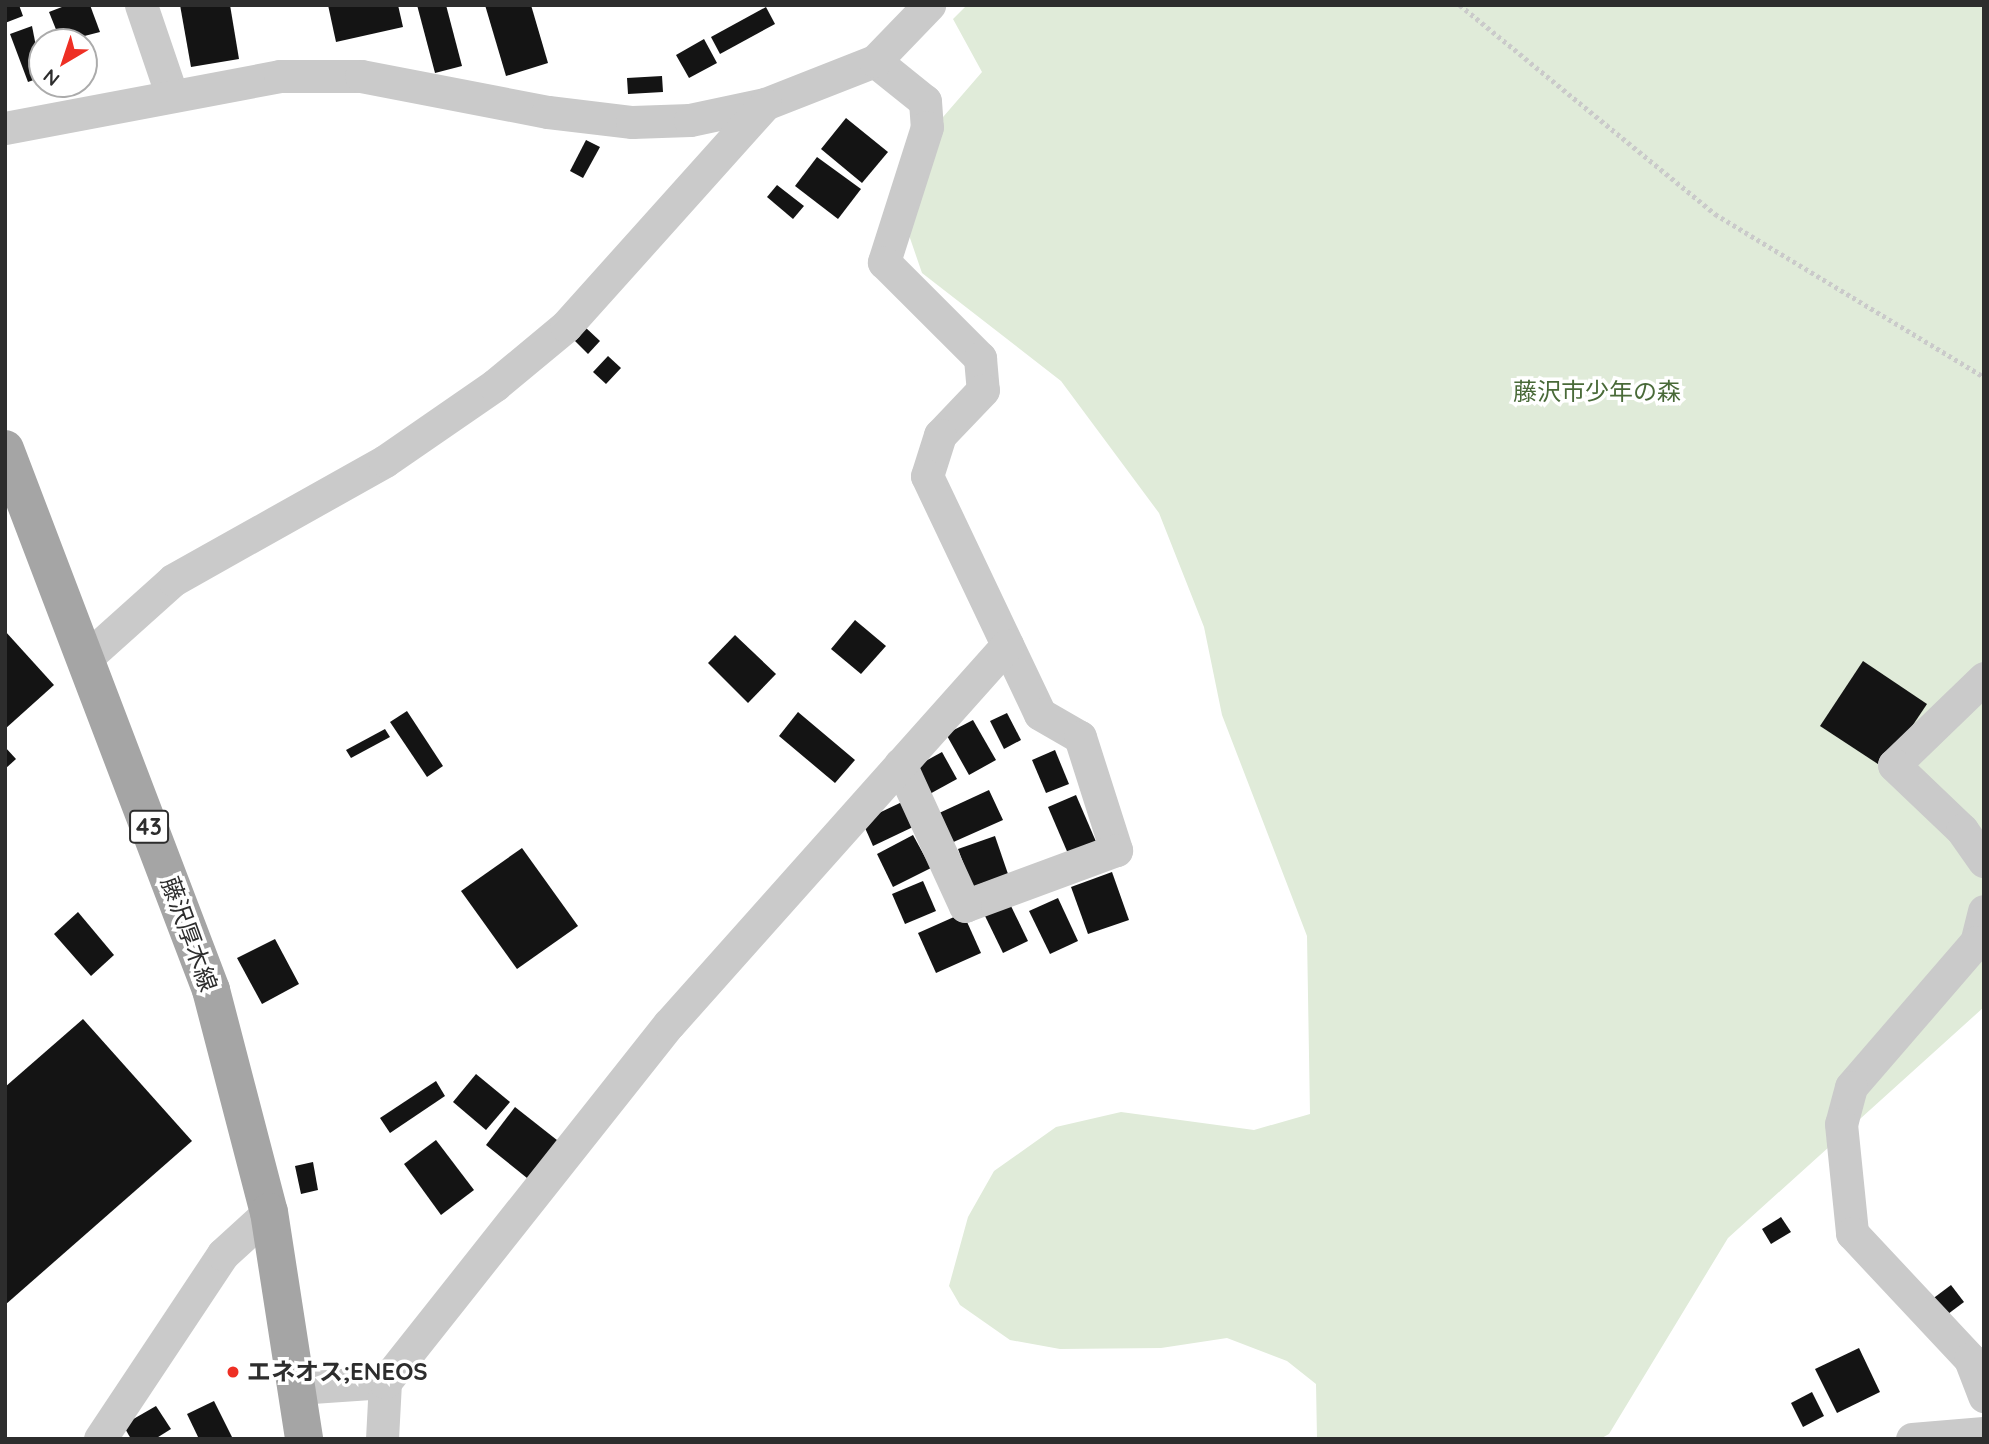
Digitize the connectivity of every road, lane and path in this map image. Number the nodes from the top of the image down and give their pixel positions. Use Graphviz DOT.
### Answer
graph roads {
  1 [pos="141,5"];
  2 [pos="929,5"];
  3 [pos="1460,5"];
  4 [pos="875,61"];
  5 [pos="171,93"];
  6 [pos="765,104"];
  7 [pos="5,128"];
  8 [pos="1984,377"];
  9 [pos="5,449"];
  10 [pos="1007,645"];
  11 [pos="85,659"];
  12 [pos="1984,678"];
  13 [pos="900,764"];
  14 [pos="1984,861"];
  15 [pos="1984,911"];
  16 [pos="269,1212"];
  17 [pos="385,1382"];
  18 [pos="297,1388"];
  19 [pos="1984,1396"];
  20 [pos="1984,1433"];
  21 [pos="100,1439"];
  22 [pos="304,1439"];
  23 [pos="382,1439"];
  24 [pos="1912,1439"];
  1 -- 5 [label="street"];
  2 -- 4 [label="street"];
  3 -- 8 [label="path"];
  4 -- 6 [label="street"];
  4 -- 10 [label="street"];
  5 -- 6 [label="street"];
  5 -- 7 [label="street"];
  6 -- 11 [label="street"];
  9 -- 11 [label="main road, 藤沢厚木線 / 43"];
  10 -- 13 [label="street"];
  10 -- 13 [label="street"];
  11 -- 16 [label="main road, 藤沢厚木線 / 43"];
  12 -- 14 [label="street"];
  13 -- 17 [label="street"];
  15 -- 19 [label="street"];
  16 -- 18 [label="main road, 藤沢厚木線 / 43"];
  16 -- 21 [label="street"];
  17 -- 18 [label="street"];
  17 -- 23 [label="street"];
  18 -- 22 [label="main road, 藤沢厚木線 / 43"];
  20 -- 24 [label="street"];
}
